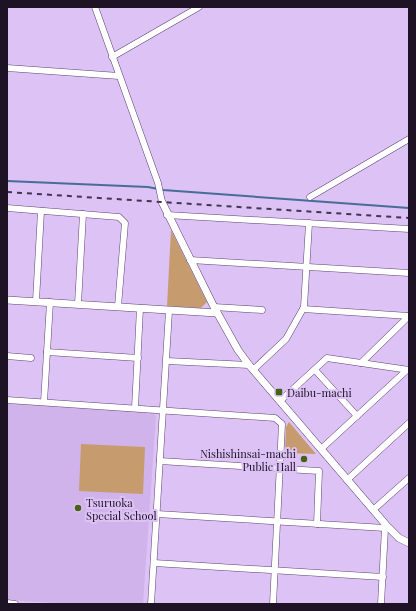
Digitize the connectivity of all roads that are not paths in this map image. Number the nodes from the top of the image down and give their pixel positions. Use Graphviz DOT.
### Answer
graph roads {
  1 [pos="95,7"];
  2 [pos="199,7"];
  3 [pos="112,57"];
  4 [pos="7,68"];
  5 [pos="119,76"];
  6 [pos="409,139"];
  7 [pos="310,197"];
  8 [pos="162,202"];
  9 [pos="7,208"];
  10 [pos="42,211"];
  11 [pos="83,214"];
  12 [pos="167,216"];
  13 [pos="309,223"];
  14 [pos="409,229"];
  15 [pos="190,260"];
  16 [pos="306,268"];
  17 [pos="409,273"];
  18 [pos="7,300"];
  19 [pos="36,301"];
  20 [pos="50,302"];
  21 [pos="78,304"];
  22 [pos="118,306"];
  23 [pos="140,308"];
  24 [pos="215,310"];
  25 [pos="262,310"];
  26 [pos="303,310"];
  27 [pos="169,311"];
  28 [pos="409,316"];
  29 [pos="47,352"];
  30 [pos="7,356"];
  31 [pos="31,358"];
  32 [pos="138,358"];
  33 [pos="167,361"];
  34 [pos="361,362"];
  35 [pos="251,368"];
  36 [pos="315,370"];
  37 [pos="408,370"];
  38 [pos="7,400"];
  39 [pos="280,401"];
  40 [pos="44,402"];
  41 [pos="135,408"];
  42 [pos="163,410"];
  43 [pos="357,416"];
  44 [pos="409,423"];
  45 [pos="321,449"];
  46 [pos="160,461"];
  47 [pos="281,469"];
  48 [pos="409,478"];
  49 [pos="347,480"];
  50 [pos="373,510"];
  51 [pos="157,514"];
  52 [pos="278,521"];
  53 [pos="317,524"];
  54 [pos="386,527"];
  55 [pos="407,540"];
  56 [pos="154,563"];
  57 [pos="275,571"];
  58 [pos="383,577"];
  59 [pos="7,603"];
  60 [pos="15,604"];
  61 [pos="151,604"];
  62 [pos="273,604"];
  63 [pos="381,604"];
  1 -- 3 [label="street"];
  2 -- 3 [label="street"];
  3 -- 5 [label="street"];
  4 -- 5 [label="street"];
  5 -- 8 [label="street"];
  6 -- 7 [label="street"];
  8 -- 12 [label="street"];
  9 -- 10 [label="street"];
  10 -- 11 [label="street"];
  10 -- 19 [label="street"];
  11 -- 21 [label="street"];
  11 -- 22 [label="street"];
  12 -- 13 [label="street"];
  12 -- 15 [label="street"];
  13 -- 14 [label="street"];
  13 -- 16 [label="street"];
  15 -- 16 [label="street"];
  15 -- 24 [label="street"];
  16 -- 17 [label="street"];
  16 -- 26 [label="street"];
  18 -- 19 [label="street"];
  19 -- 20 [label="street"];
  20 -- 21 [label="street"];
  20 -- 29 [label="street"];
  21 -- 22 [label="street"];
  22 -- 23 [label="street"];
  23 -- 27 [label="street"];
  23 -- 32 [label="street"];
  24 -- 25 [label="street"];
  24 -- 27 [label="street"];
  24 -- 35 [label="street"];
  26 -- 28 [label="street"];
  26 -- 35 [label="street"];
  27 -- 33 [label="street"];
  28 -- 34 [label="street"];
  29 -- 32 [label="street"];
  29 -- 40 [label="street"];
  30 -- 31 [label="street"];
  32 -- 41 [label="street"];
  33 -- 35 [label="street"];
  33 -- 42 [label="street"];
  34 -- 36 [label="street"];
  34 -- 37 [label="street"];
  35 -- 39 [label="street"];
  36 -- 39 [label="street"];
  36 -- 43 [label="street"];
  37 -- 43 [label="street"];
  38 -- 40 [label="street"];
  39 -- 45 [label="street"];
  40 -- 41 [label="street"];
  41 -- 42 [label="street"];
  42 -- 46 [label="street"];
  42 -- 47 [label="street"];
  43 -- 45 [label="street"];
  44 -- 49 [label="street"];
  45 -- 49 [label="street"];
  46 -- 47 [label="street"];
  46 -- 51 [label="street"];
  47 -- 52 [label="street"];
  47 -- 53 [label="street"];
  48 -- 50 [label="street"];
  49 -- 50 [label="street"];
  50 -- 54 [label="street"];
  51 -- 52 [label="street"];
  51 -- 56 [label="street"];
  52 -- 53 [label="street"];
  52 -- 57 [label="street"];
  53 -- 54 [label="street"];
  54 -- 55 [label="street"];
  54 -- 58 [label="street"];
  56 -- 57 [label="street"];
  56 -- 61 [label="street"];
  57 -- 58 [label="street"];
  57 -- 62 [label="street"];
  58 -- 63 [label="street"];
  59 -- 60 [label="street"];
}
